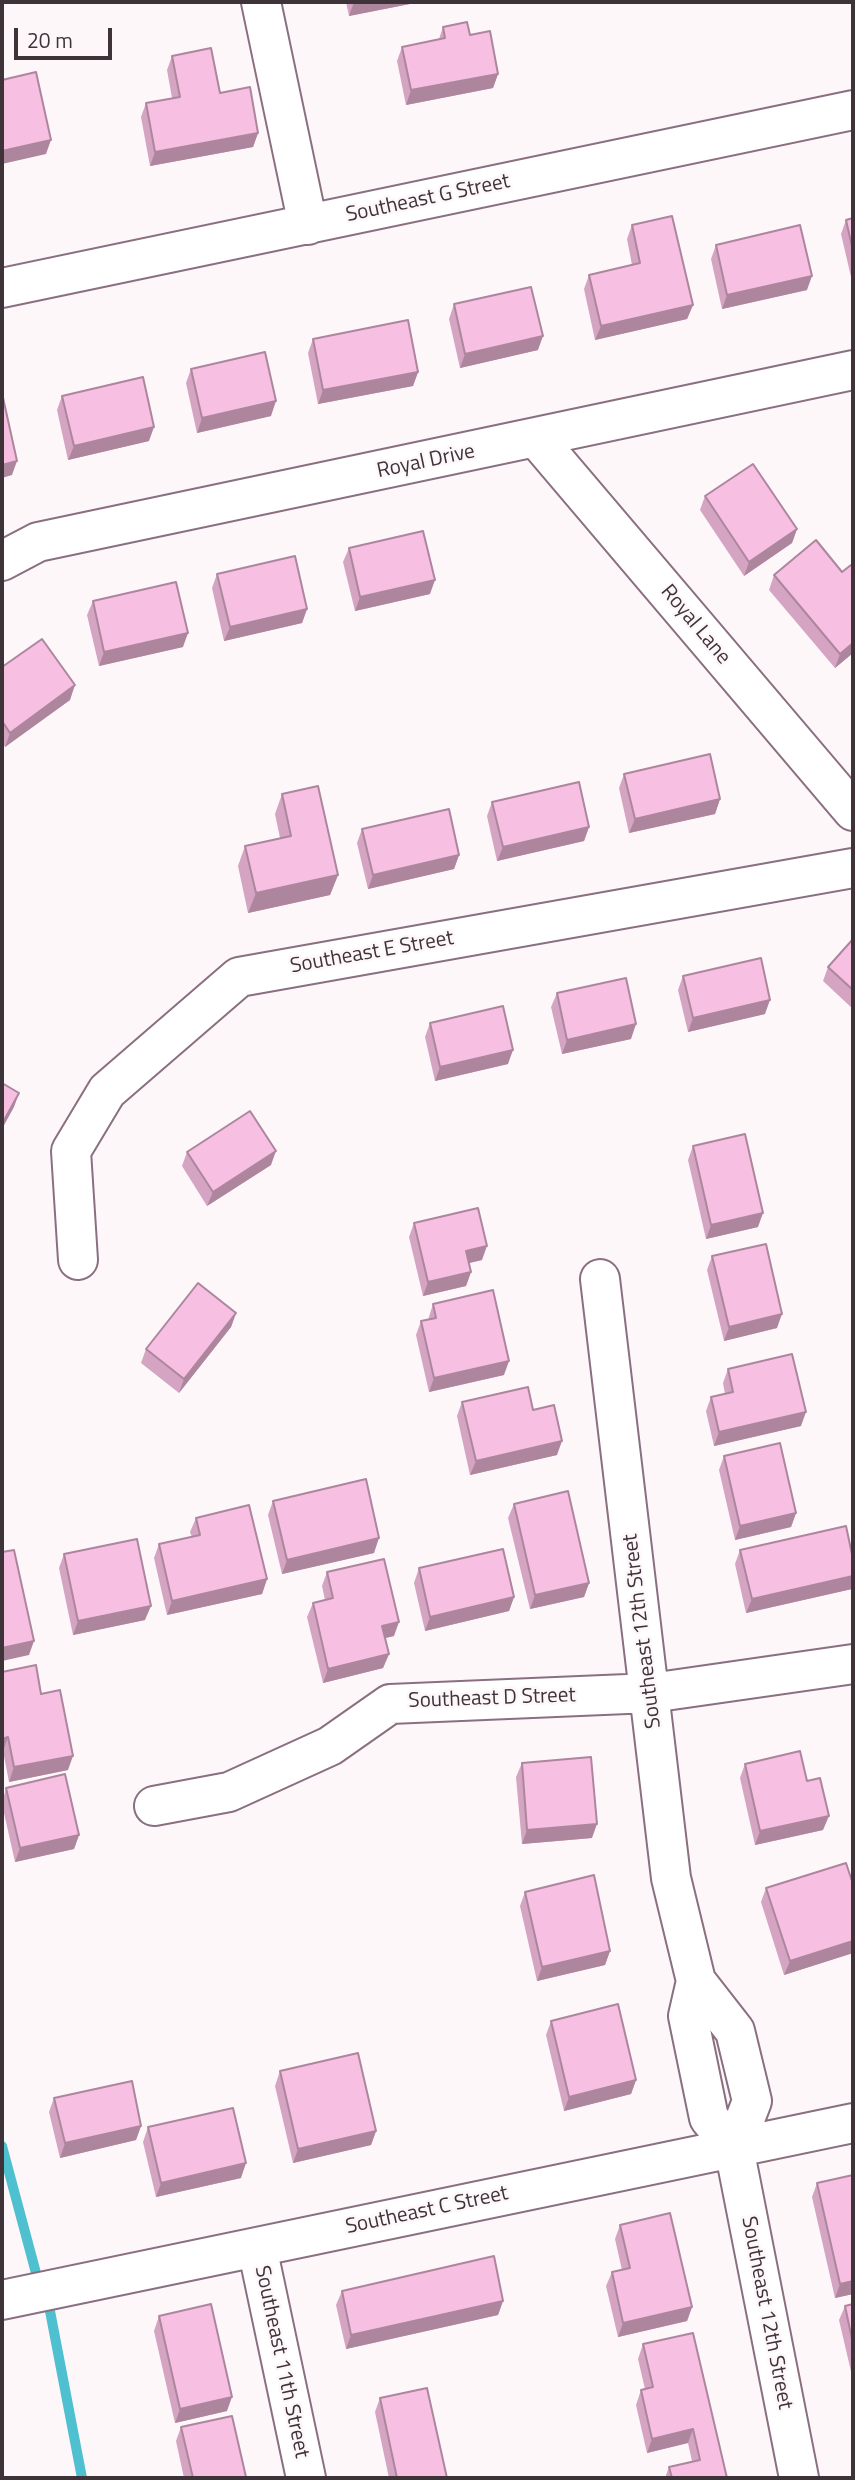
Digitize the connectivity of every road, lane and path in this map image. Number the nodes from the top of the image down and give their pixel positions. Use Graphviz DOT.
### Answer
graph roads {
  1 [pos="261,2"];
  2 [pos="853,110"];
  3 [pos="308,225"];
  4 [pos="2,288"];
  5 [pos="853,370"];
  6 [pos="537,439"];
  7 [pos="2,561"];
  8 [pos="853,811"];
  9 [pos="853,868"];
  10 [pos="78,1260"];
  11 [pos="600,1279"];
  12 [pos="853,1664"];
  13 [pos="651,1693"];
  14 [pos="154,1806"];
  15 [pos="853,2123"];
  16 [pos="734,2148"];
  17 [pos="257,2247"];
  18 [pos="2,2300"];
  19 [pos="306,2478"];
  20 [pos="799,2478"];
  1 -- 3 [label="street"];
  2 -- 3 [label="street, Southeast G Street"];
  3 -- 4 [label="street, Southeast G Street"];
  5 -- 6 [label="street, Royal Drive"];
  6 -- 7 [label="street, Royal Drive"];
  6 -- 8 [label="street, Royal Lane"];
  9 -- 10 [label="street, Southeast E Street"];
  11 -- 13 [label="street, Southeast 12th Street"];
  12 -- 13 [label="street, Southeast D Street"];
  13 -- 14 [label="street, Southeast D Street"];
  13 -- 16 [label="street, Southeast 12th Street"];
  15 -- 16 [label="street, Southeast C Street"];
  16 -- 17 [label="street, Southeast C Street"];
  16 -- 20 [label="street, Southeast 12th Street"];
  17 -- 18 [label="street, Southeast C Street"];
  17 -- 19 [label="street, Southeast 11th Street"];
}
